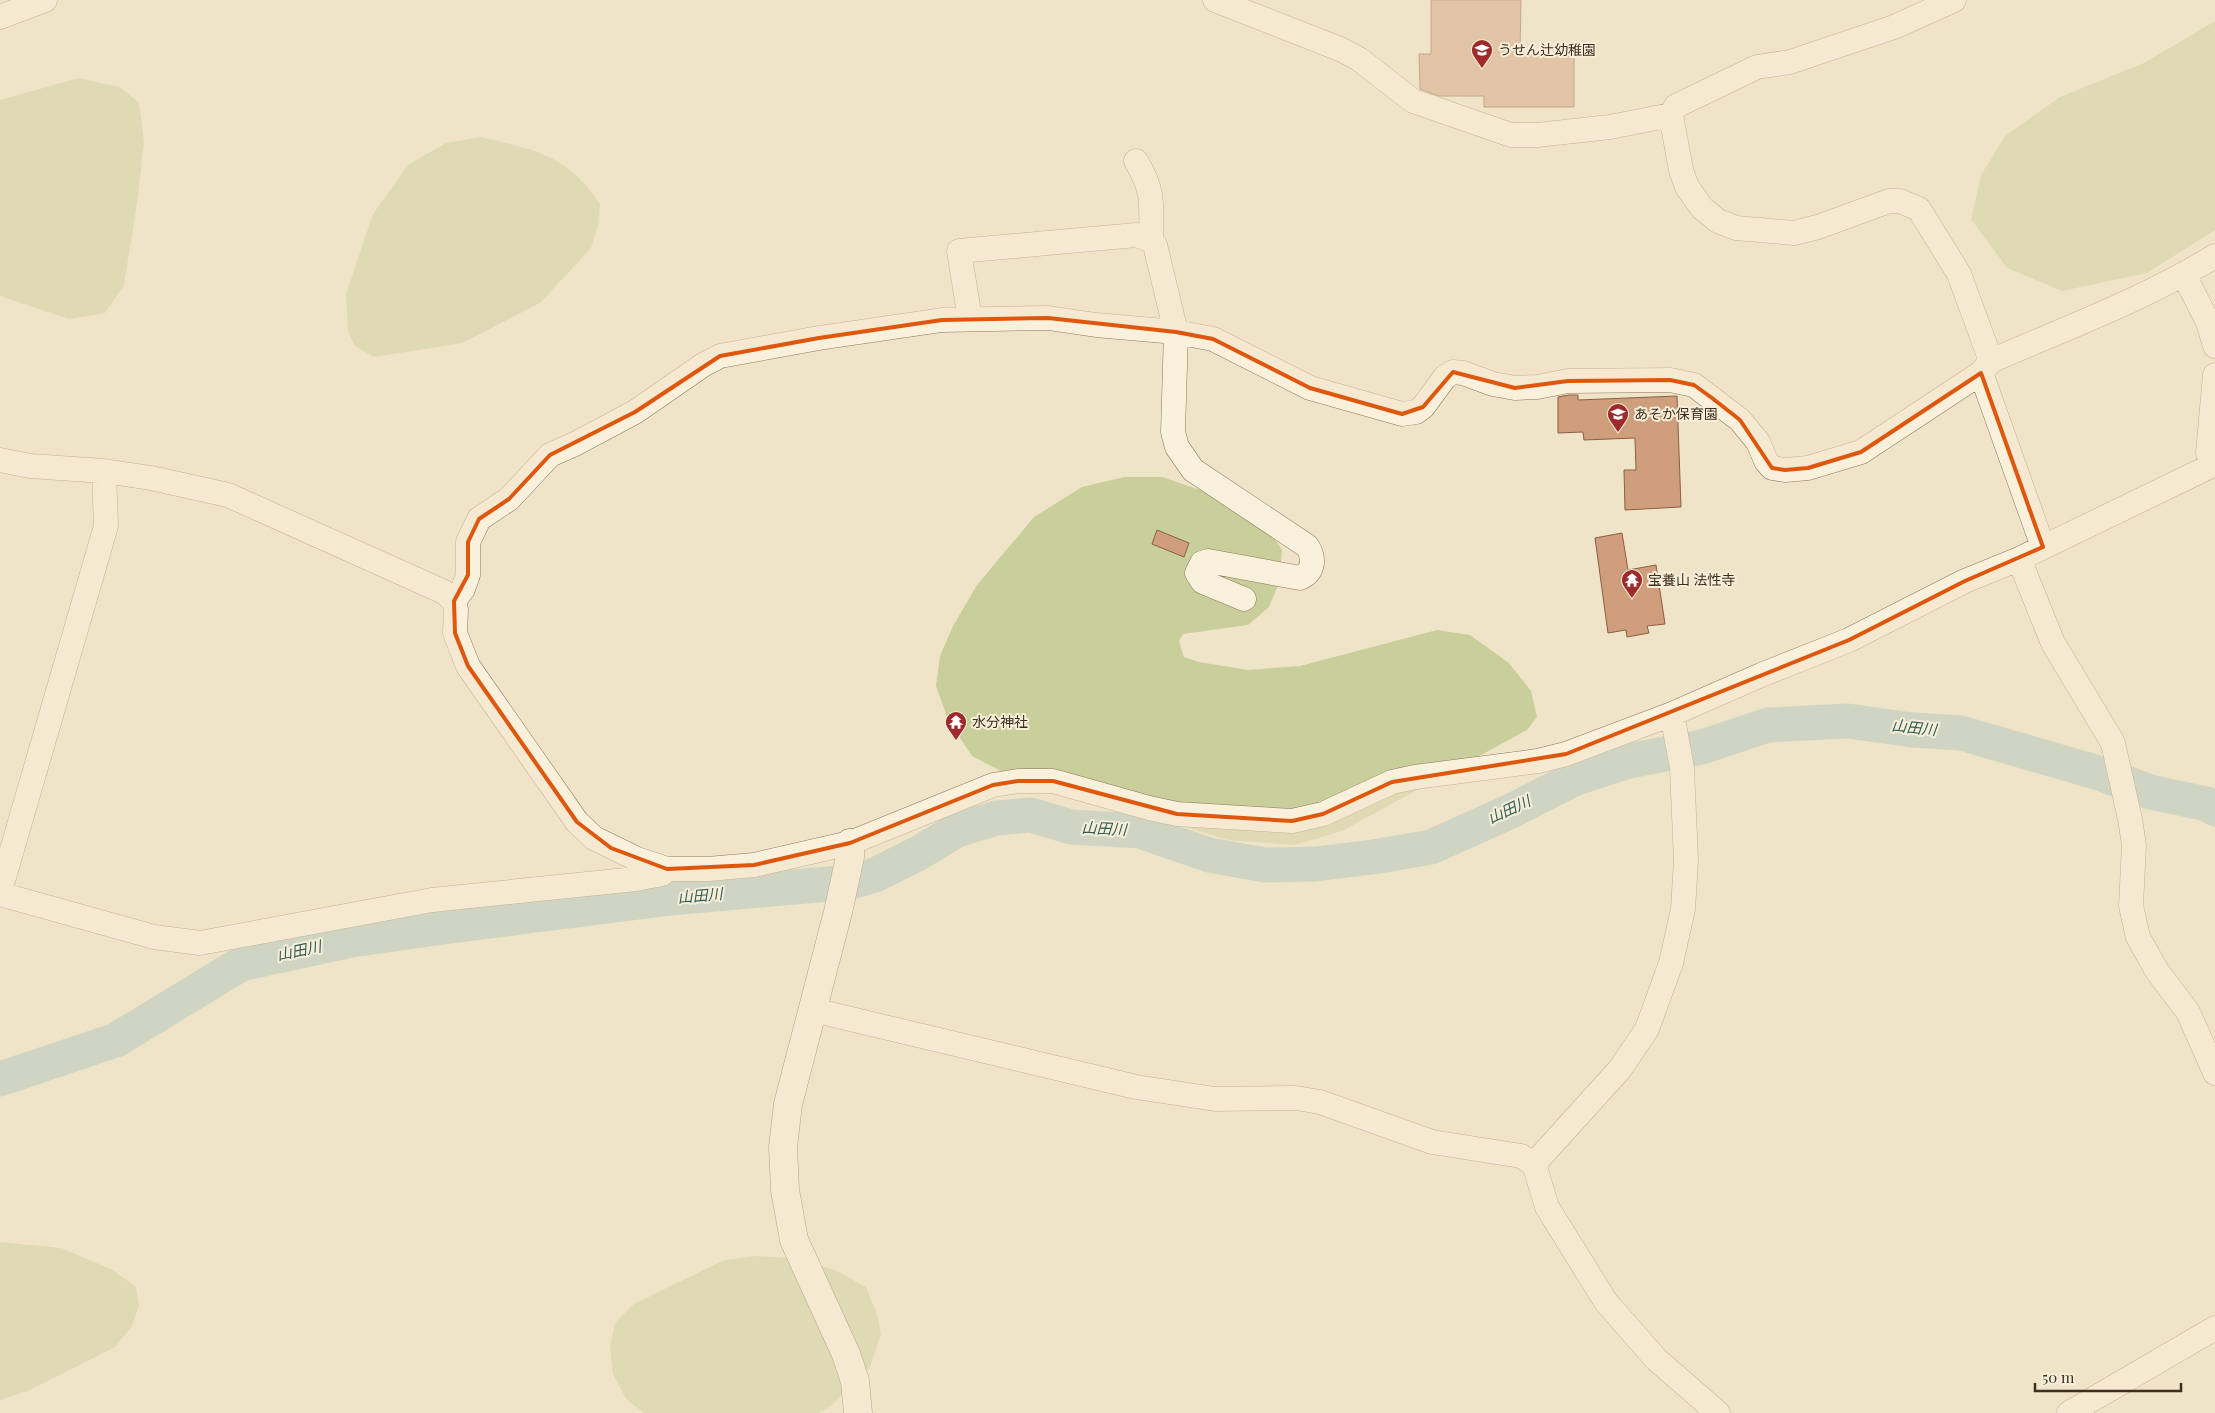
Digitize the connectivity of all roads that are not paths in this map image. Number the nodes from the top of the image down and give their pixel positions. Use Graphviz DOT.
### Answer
graph roads {
  1 [pos="45,0"];
  2 [pos="1216,0"];
  3 [pos="1954,0"];
  4 [pos="0,17"];
  5 [pos="1672,115"];
  6 [pos="1136,161"];
  7 [pos="1151,240"];
  8 [pos="2215,256"];
  9 [pos="2184,275"];
  10 [pos="970,320"];
  11 [pos="1176,332"];
  12 [pos="2215,346"];
  13 [pos="1986,367"];
  14 [pos="2215,375"];
  15 [pos="0,460"];
  16 [pos="2214,464"];
  17 [pos="104,471"];
  18 [pos="2043,547"];
  19 [pos="2019,559"];
  20 [pos="1244,599"];
  21 [pos="454,601"];
  22 [pos="1674,721"];
  23 [pos="850,850"];
  24 [pos="667,869"];
  25 [pos="0,893"];
  26 [pos="813,1010"];
  27 [pos="2215,1074"];
  28 [pos="1534,1164"];
  29 [pos="2215,1328"];
  30 [pos="858,1413"];
  31 [pos="1718,1413"];
  32 [pos="2069,1413"];
  1 -- 4 [label="street"];
  2 -- 5 [label="street"];
  3 -- 5 [label="street"];
  5 -- 13 [label="street"];
  6 -- 7 [label="street"];
  7 -- 10 [label="street"];
  7 -- 11 [label="street"];
  8 -- 9 [label="street"];
  9 -- 12 [label="street"];
  9 -- 13 [label="street"];
  10 -- 11 [label="street"];
  10 -- 21 [label="street"];
  11 -- 13 [label="street"];
  11 -- 20 [label="street"];
  13 -- 18 [label="street"];
  14 -- 16 [label="street"];
  15 -- 17 [label="street"];
  16 -- 18 [label="street"];
  17 -- 21 [label="street"];
  17 -- 25 [label="street"];
  18 -- 19 [label="street"];
  19 -- 22 [label="street"];
  19 -- 27 [label="street"];
  21 -- 24 [label="street"];
  22 -- 23 [label="street"];
  22 -- 28 [label="street"];
  23 -- 24 [label="street"];
  23 -- 26 [label="street"];
  24 -- 25 [label="street"];
  26 -- 28 [label="street"];
  26 -- 30 [label="street"];
  28 -- 31 [label="street"];
  29 -- 32 [label="street"];
}
